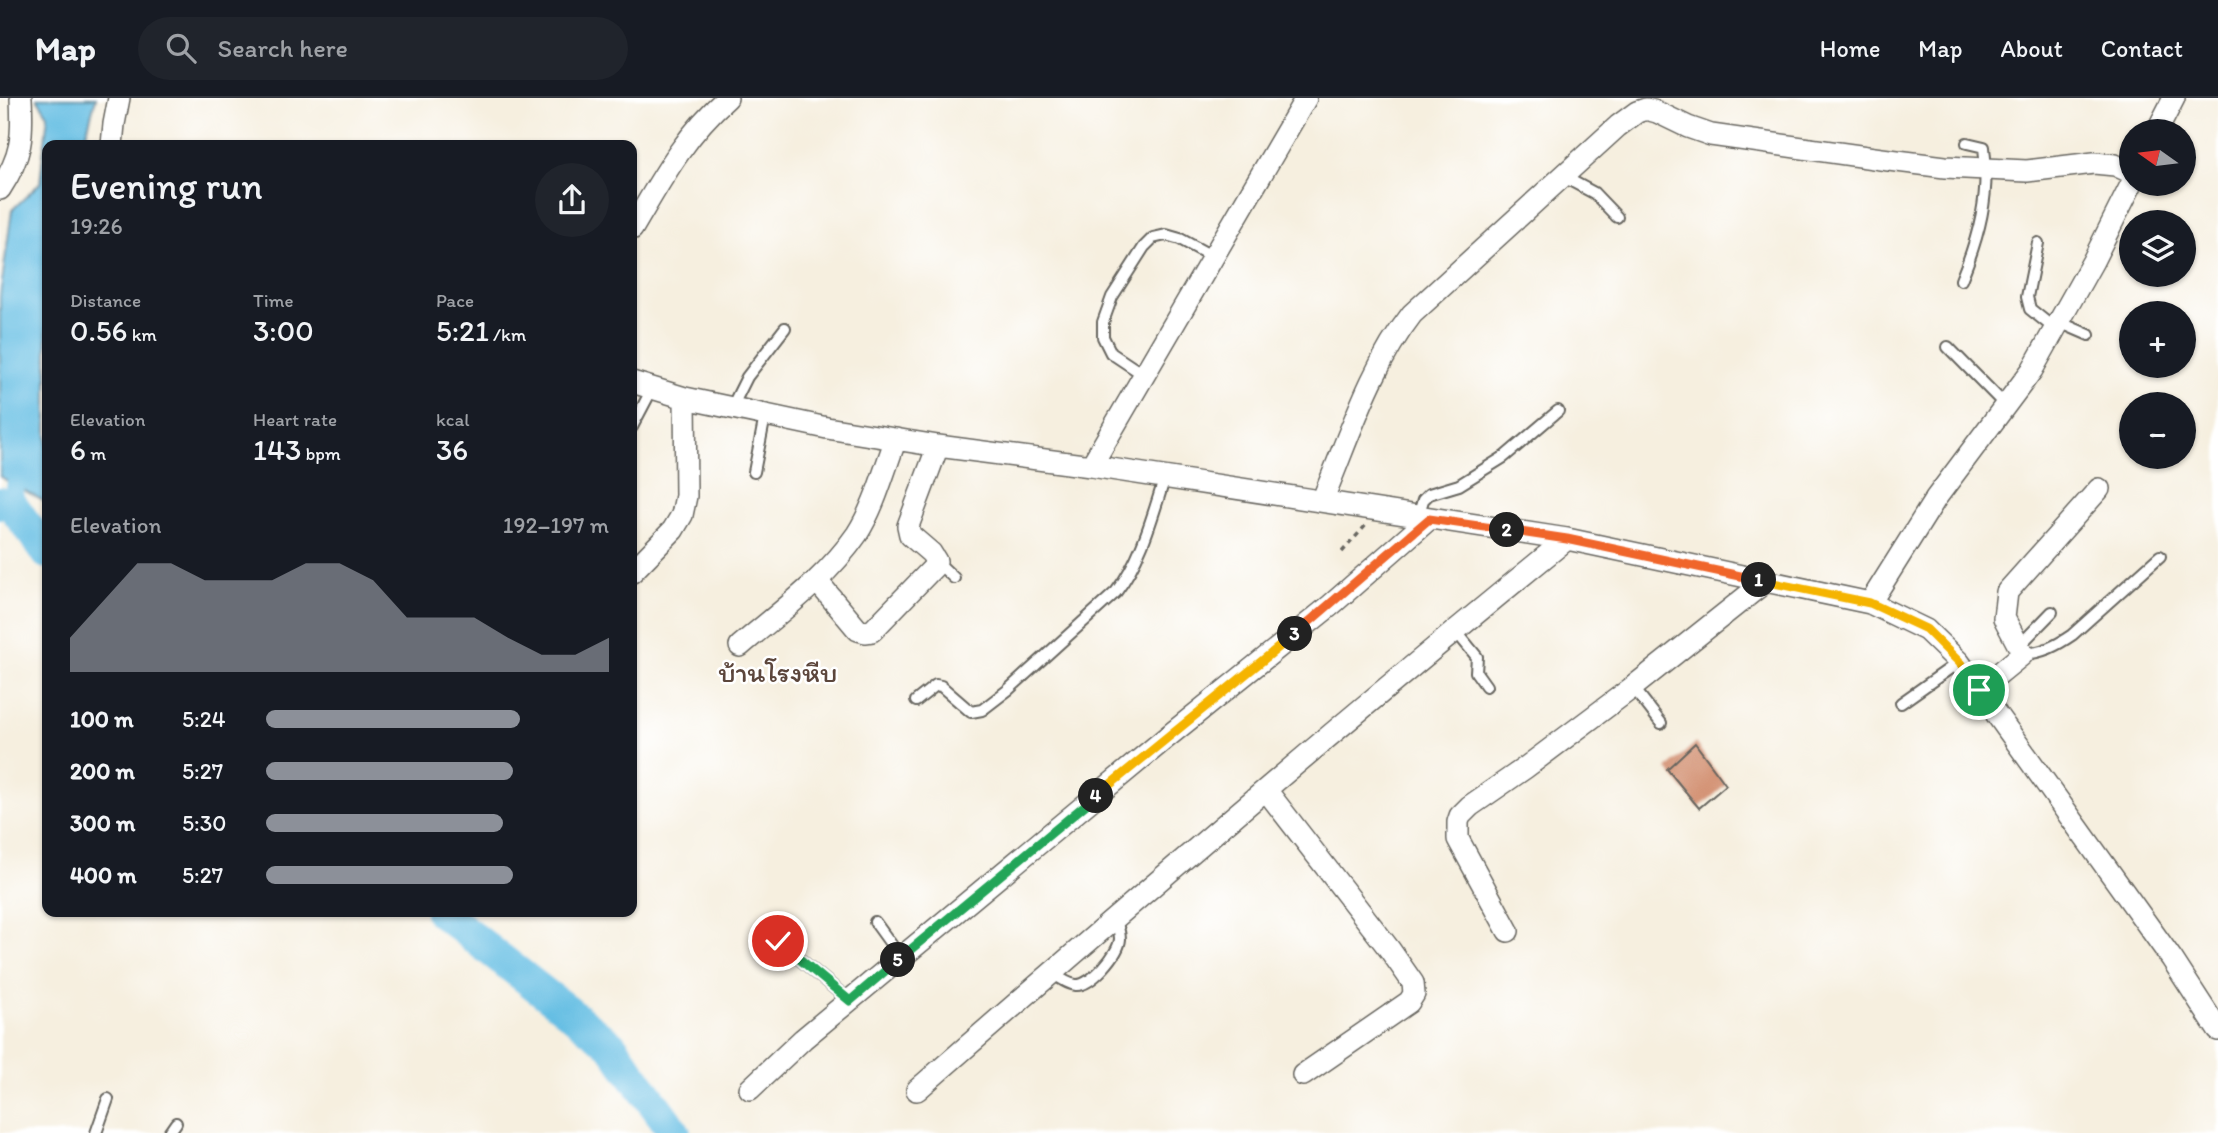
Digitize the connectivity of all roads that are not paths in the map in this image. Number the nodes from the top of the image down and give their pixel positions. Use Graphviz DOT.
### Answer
graph roads {
  1 [pos="21,98"];
  2 [pos="120,98"];
  3 [pos="727,98"];
  4 [pos="2174,98"];
  5 [pos="1299,101"];
  6 [pos="2164,119"];
  7 [pos="112,140"];
  8 [pos="1967,143"];
  9 [pos="2119,168"];
  10 [pos="1987,169"];
  11 [pos="1564,177"];
  12 [pos="0,189"];
  13 [pos="2125,196"];
  14 [pos="1618,217"];
  15 [pos="637,221"];
  16 [pos="2038,243"];
  17 [pos="1213,257"];
  18 [pos="1961,280"];
  19 [pos="2057,326"];
  20 [pos="785,328"];
  21 [pos="2088,335"];
  22 [pos="1948,347"];
  23 [pos="1144,375"];
  24 [pos="642,385"];
  25 [pos="685,398"];
  26 [pos="2006,405"];
  27 [pos="637,406"];
  28 [pos="731,409"];
  29 [pos="1558,411"];
  30 [pos="765,416"];
  31 [pos="895,439"];
  32 [pos="938,446"];
  33 [pos="1091,466"];
  34 [pos="754,472"];
  35 [pos="1165,477"];
  36 [pos="2098,489"];
  37 [pos="1322,500"];
  38 [pos="1423,518"];
  39 [pos="1567,539"];
  40 [pos="2160,556"];
  41 [pos="936,561"];
  42 [pos="637,567"];
  43 [pos="954,578"];
  44 [pos="817,581"];
  45 [pos="1766,581"];
  46 [pos="1870,603"];
  47 [pos="2052,612"];
  48 [pos="1455,630"];
  49 [pos="740,646"];
  50 [pos="2020,650"];
  51 [pos="1959,662"];
  52 [pos="1486,686"];
  53 [pos="1633,687"];
  54 [pos="1979,690"];
  55 [pos="916,701"];
  56 [pos="1902,703"];
  57 [pos="1661,723"];
  58 [pos="1266,790"];
  59 [pos="1115,917"];
  60 [pos="875,922"];
  61 [pos="1508,931"];
  62 [pos="778,941"];
  63 [pos="901,958"];
  64 [pos="1051,972"];
  65 [pos="850,1001"];
  66 [pos="2218,1030"];
  67 [pos="1303,1074"];
  68 [pos="750,1089"];
  69 [pos="917,1090"];
  70 [pos="108,1099"];
  71 [pos="96,1133"];
  1 -- 12 [label="street"];
  2 -- 7 [label="street"];
  3 -- 15 [label="street"];
  4 -- 6 [label="street"];
  5 -- 17 [label="street"];
  8 -- 10 [label="lane"];
  9 -- 10 [label="street"];
  10 -- 11 [label="street"];
  10 -- 18 [label="lane"];
  11 -- 14 [label="lane"];
  11 -- 37 [label="street"];
  13 -- 19 [label="street"];
  16 -- 19 [label="lane"];
  17 -- 23 [label="street"];
  17 -- 23 [label="lane"];
  19 -- 21 [label="lane"];
  19 -- 26 [label="street"];
  20 -- 28 [label="lane"];
  22 -- 26 [label="lane"];
  23 -- 33 [label="street"];
  24 -- 25 [label="street"];
  24 -- 27 [label="lane"];
  25 -- 28 [label="street"];
  25 -- 42 [label="street"];
  26 -- 46 [label="street"];
  28 -- 30 [label="street"];
  29 -- 38 [label="lane"];
  30 -- 31 [label="street"];
  30 -- 34 [label="lane"];
  31 -- 32 [label="street"];
  31 -- 44 [label="street"];
  32 -- 33 [label="street"];
  32 -- 41 [label="street"];
  33 -- 35 [label="street"];
  35 -- 37 [label="street"];
  35 -- 55 [label="lane"];
  36 -- 50 [label="street"];
  37 -- 38 [label="street"];
  38 -- 39 [label="street"];
  38 -- 63 [label="street"];
  39 -- 45 [label="street"];
  39 -- 48 [label="street"];
  40 -- 50 [label="lane"];
  41 -- 43 [label="lane"];
  41 -- 44 [label="street"];
  44 -- 49 [label="street"];
  45 -- 46 [label="street"];
  45 -- 53 [label="street"];
  46 -- 51 [label="street"];
  47 -- 50 [label="lane"];
  48 -- 52 [label="lane"];
  48 -- 58 [label="street"];
  50 -- 54 [label="street"];
  51 -- 54 [label="street"];
  51 -- 56 [label="lane"];
  53 -- 57 [label="lane"];
  53 -- 61 [label="street"];
  54 -- 66 [label="street"];
  58 -- 59 [label="street"];
  58 -- 67 [label="street"];
  59 -- 64 [label="street"];
  59 -- 64 [label="lane"];
  60 -- 63 [label="lane"];
  62 -- 65 [label="lane"];
  63 -- 65 [label="street"];
  64 -- 69 [label="street"];
  65 -- 68 [label="street"];
  70 -- 71 [label="lane"];
}
